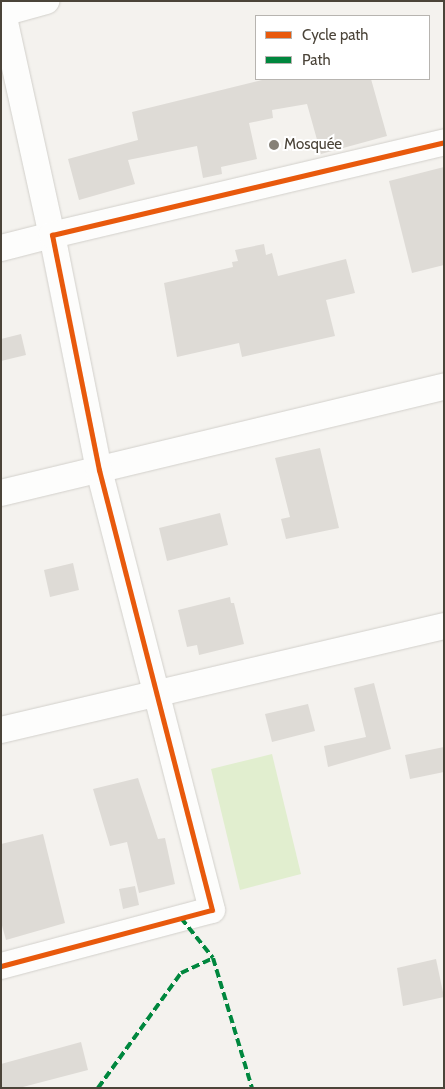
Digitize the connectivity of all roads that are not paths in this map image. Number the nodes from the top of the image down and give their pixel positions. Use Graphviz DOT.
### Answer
graph roads {
  1 [pos="46,1"];
  2 [pos="2,8"];
  3 [pos="444,142"];
  4 [pos="52,235"];
  5 [pos="1,248"];
  6 [pos="444,387"];
  7 [pos="99,470"];
  8 [pos="1,493"];
  9 [pos="444,626"];
  10 [pos="158,693"];
  11 [pos="1,730"];
  12 [pos="1,966"];
  1 -- 2 [label="street"];
  2 -- 4 [label="street"];
  3 -- 4 [label="street"];
  4 -- 5 [label="street"];
  4 -- 7 [label="street"];
  6 -- 7 [label="street"];
  7 -- 8 [label="street"];
  7 -- 10 [label="street"];
  9 -- 10 [label="street"];
  10 -- 11 [label="street"];
  10 -- 12 [label="street"];
}
